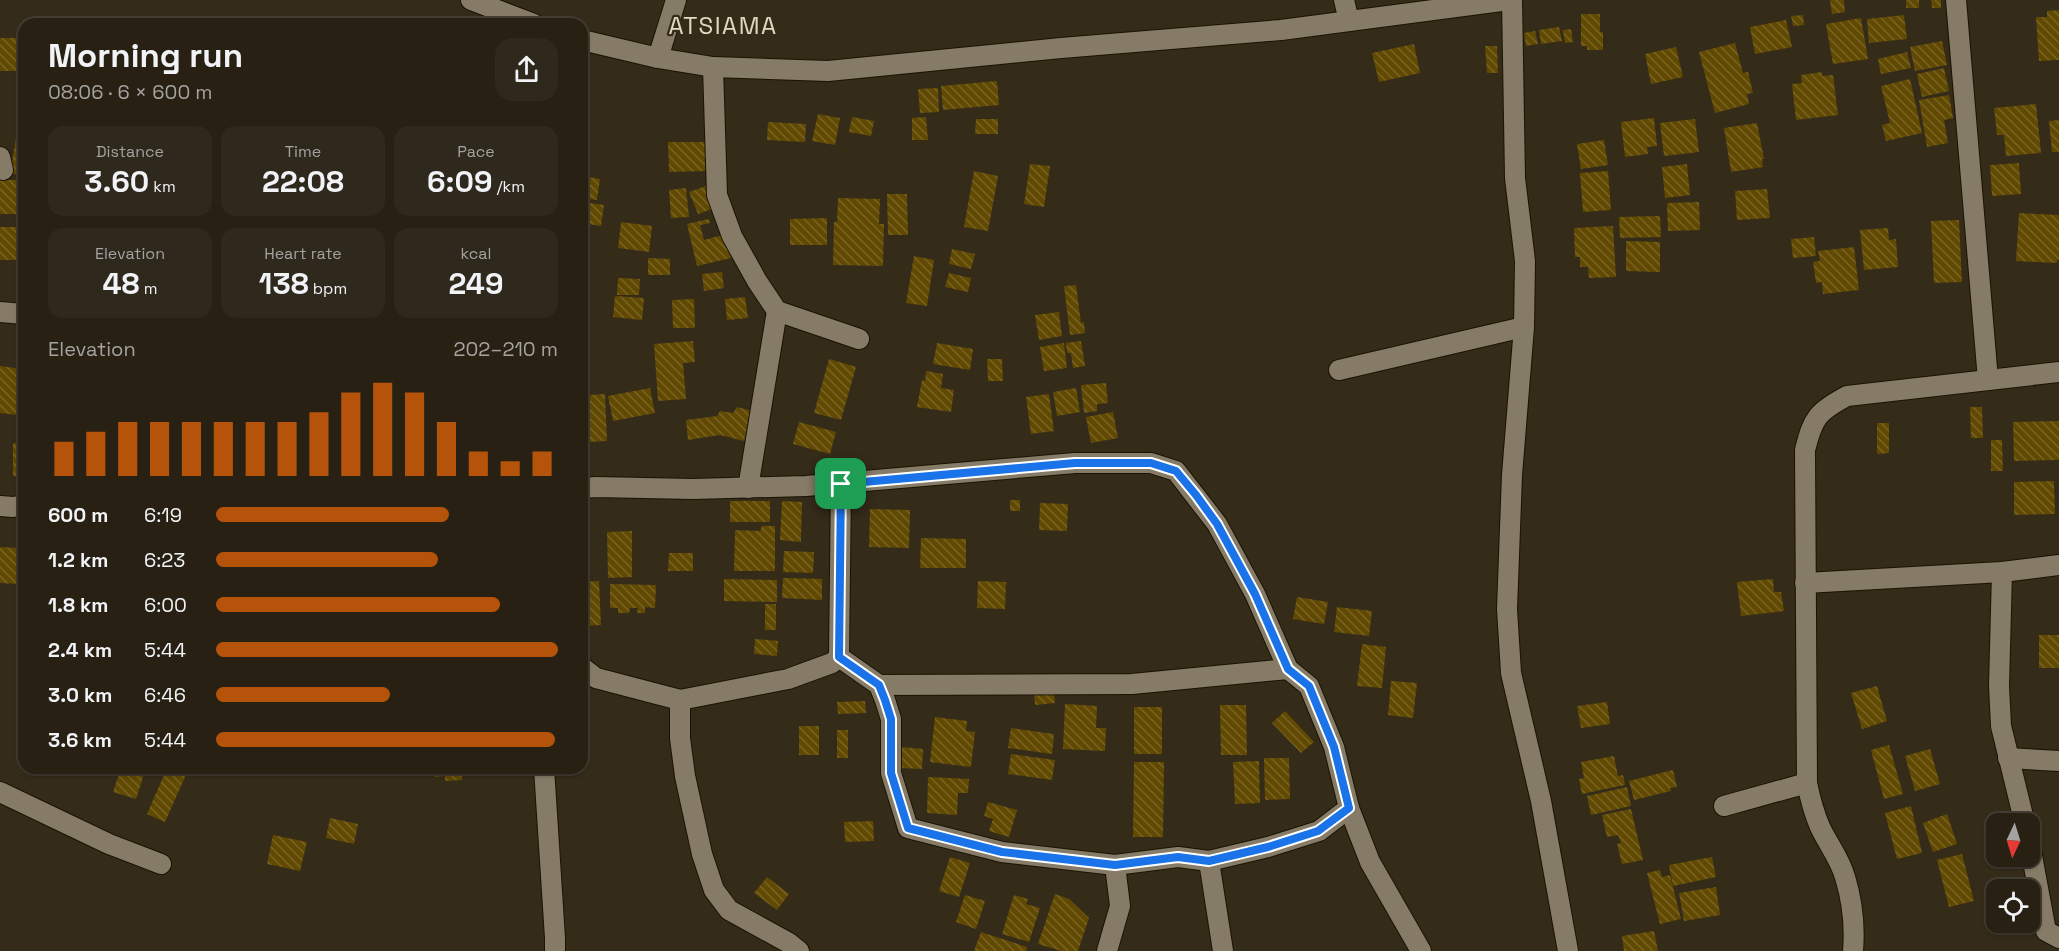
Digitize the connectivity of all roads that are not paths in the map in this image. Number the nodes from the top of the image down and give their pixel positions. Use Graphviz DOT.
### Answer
graph roads {
  1 [pos="471,0"];
  2 [pos="676,0"];
  3 [pos="1344,0"];
  4 [pos="1510,0"];
  5 [pos="1956,0"];
  6 [pos="518,18"];
  7 [pos="1349,21"];
  8 [pos="588,41"];
  9 [pos="657,58"];
  10 [pos="713,67"];
  11 [pos="777,311"];
  12 [pos="0,312"];
  13 [pos="18,314"];
  14 [pos="1524,327"];
  15 [pos="859,339"];
  16 [pos="1339,370"];
  17 [pos="2059,372"];
  18 [pos="1988,380"];
  19 [pos="841,484"];
  20 [pos="588,488"];
  21 [pos="748,488"];
  22 [pos="18,505"];
  23 [pos="0,506"];
  24 [pos="2059,565"];
  25 [pos="2001,572"];
  26 [pos="1805,583"];
  27 [pos="839,657"];
  28 [pos="1288,669"];
  29 [pos="588,672"];
  30 [pos="879,685"];
  31 [pos="680,700"];
  32 [pos="2007,758"];
  33 [pos="2059,760"];
  34 [pos="544,774"];
  35 [pos="1807,783"];
  36 [pos="0,792"];
  37 [pos="1724,806"];
  38 [pos="1349,808"];
  39 [pos="2022,813"];
  40 [pos="1209,861"];
  41 [pos="161,864"];
  42 [pos="1115,865"];
  43 [pos="2036,867"];
  44 [pos="2053,934"];
  45 [pos="555,951"];
  46 [pos="799,951"];
  47 [pos="1107,951"];
  48 [pos="1223,951"];
  49 [pos="1421,951"];
  50 [pos="1568,951"];
  51 [pos="1853,951"];
  52 [pos="2046,951"];
  1 -- 6 [label="street"];
  2 -- 9 [label="street"];
  3 -- 7 [label="street"];
  4 -- 7 [label="street"];
  4 -- 14 [label="street"];
  5 -- 18 [label="street"];
  7 -- 10 [label="street"];
  8 -- 9 [label="street"];
  9 -- 10 [label="street"];
  10 -- 11 [label="street"];
  11 -- 15 [label="street"];
  11 -- 21 [label="street"];
  12 -- 13 [label="street"];
  14 -- 16 [label="street"];
  14 -- 50 [label="street"];
  17 -- 18 [label="street"];
  18 -- 26 [label="street"];
  19 -- 21 [label="street"];
  19 -- 27 [label="street"];
  19 -- 28 [label="street"];
  20 -- 21 [label="street"];
  22 -- 23 [label="street"];
  24 -- 25 [label="street"];
  25 -- 26 [label="street"];
  25 -- 32 [label="street"];
  26 -- 35 [label="street"];
  27 -- 30 [label="street"];
  27 -- 31 [label="street"];
  28 -- 30 [label="street"];
  28 -- 38 [label="street"];
  29 -- 31 [label="street"];
  30 -- 42 [label="street"];
  31 -- 46 [label="street"];
  32 -- 33 [label="street"];
  32 -- 39 [label="street"];
  34 -- 45 [label="street"];
  35 -- 37 [label="street"];
  35 -- 51 [label="street"];
  36 -- 41 [label="street"];
  38 -- 40 [label="street"];
  38 -- 49 [label="street"];
  40 -- 42 [label="street"];
  40 -- 48 [label="street"];
  42 -- 47 [label="street"];
  43 -- 44 [label="street"];
  44 -- 52 [label="street"];
}
